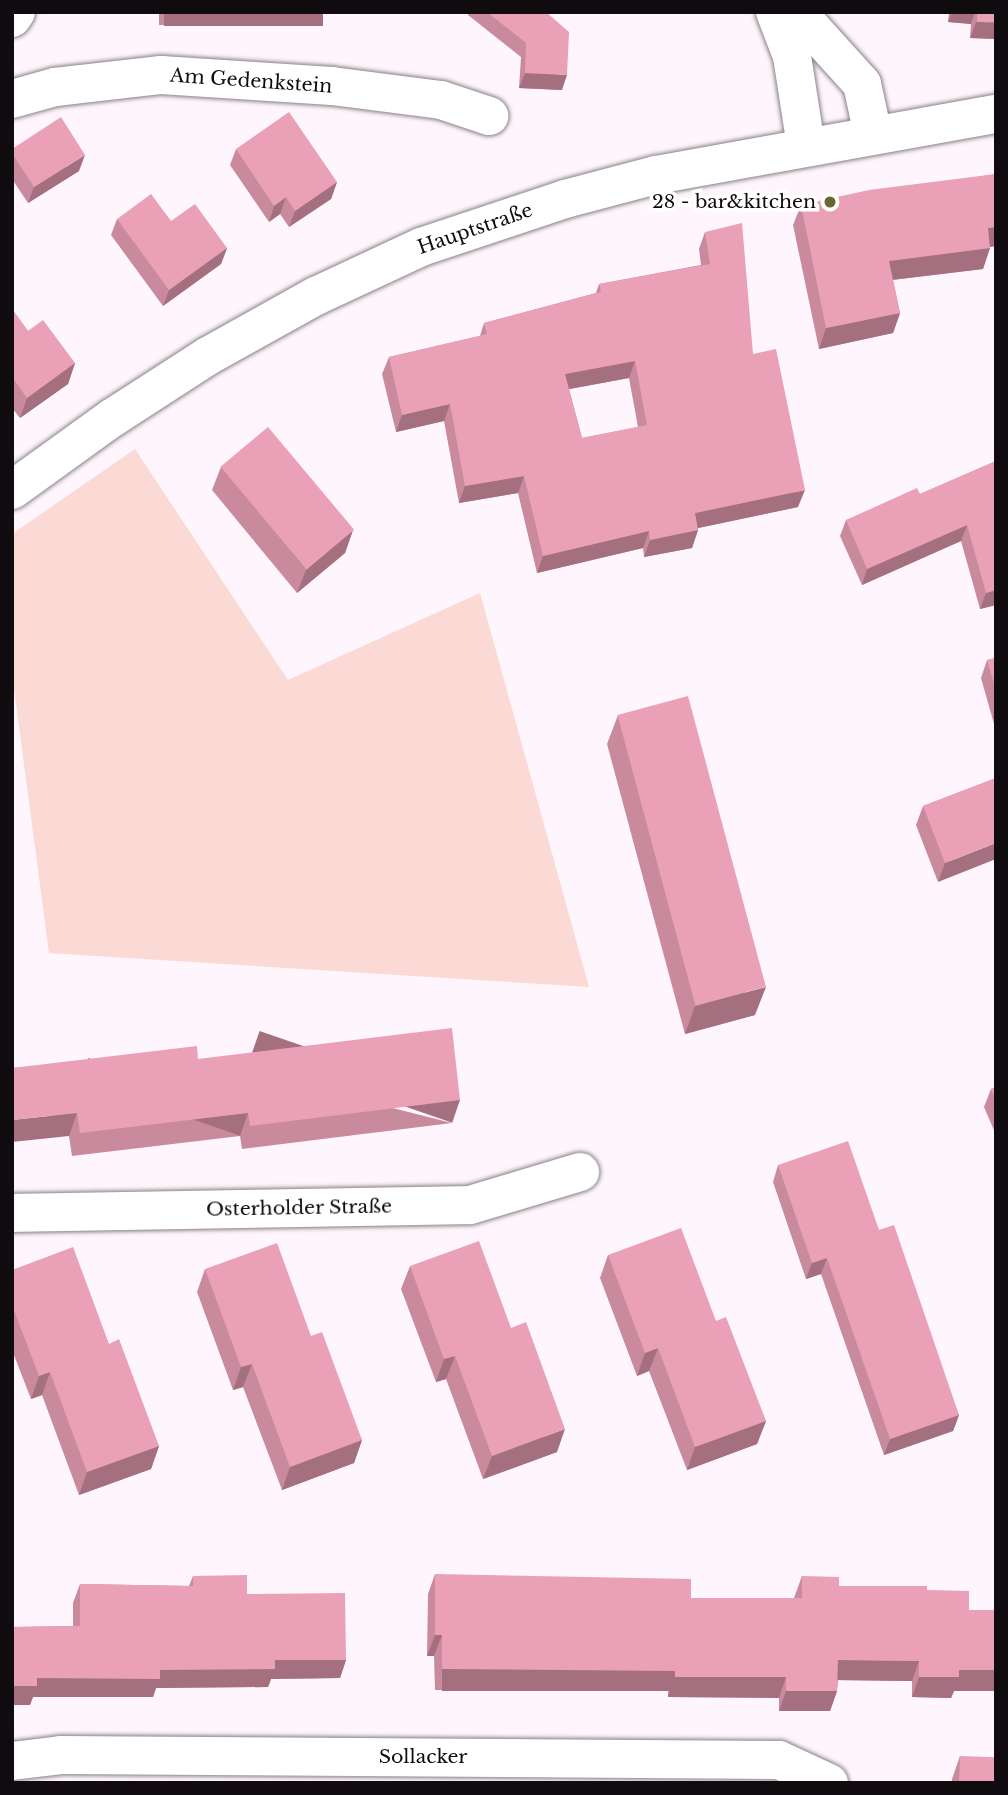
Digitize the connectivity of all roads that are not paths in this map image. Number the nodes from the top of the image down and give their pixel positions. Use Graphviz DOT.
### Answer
graph roads {
  1 [pos="16,12"];
  2 [pos="775,12"];
  3 [pos="797,12"];
  4 [pos="12,18"];
  5 [pos="12,99"];
  6 [pos="996,114"];
  7 [pos="489,116"];
  8 [pos="873,135"];
  9 [pos="806,146"];
  10 [pos="12,490"];
  11 [pos="580,1172"];
  12 [pos="12,1213"];
  13 [pos="12,1761"];
  14 [pos="829,1783"];
  1 -- 4 [label="street"];
  2 -- 9 [label="street"];
  3 -- 8 [label="street"];
  5 -- 7 [label="street, Am Gedenkstein"];
  6 -- 8 [label="street, Hauptstraße"];
  8 -- 9 [label="street, Hauptstraße"];
  9 -- 10 [label="street, Hauptstraße"];
  11 -- 12 [label="street, Osterholder Straße"];
  13 -- 14 [label="street, Sollacker"];
}
